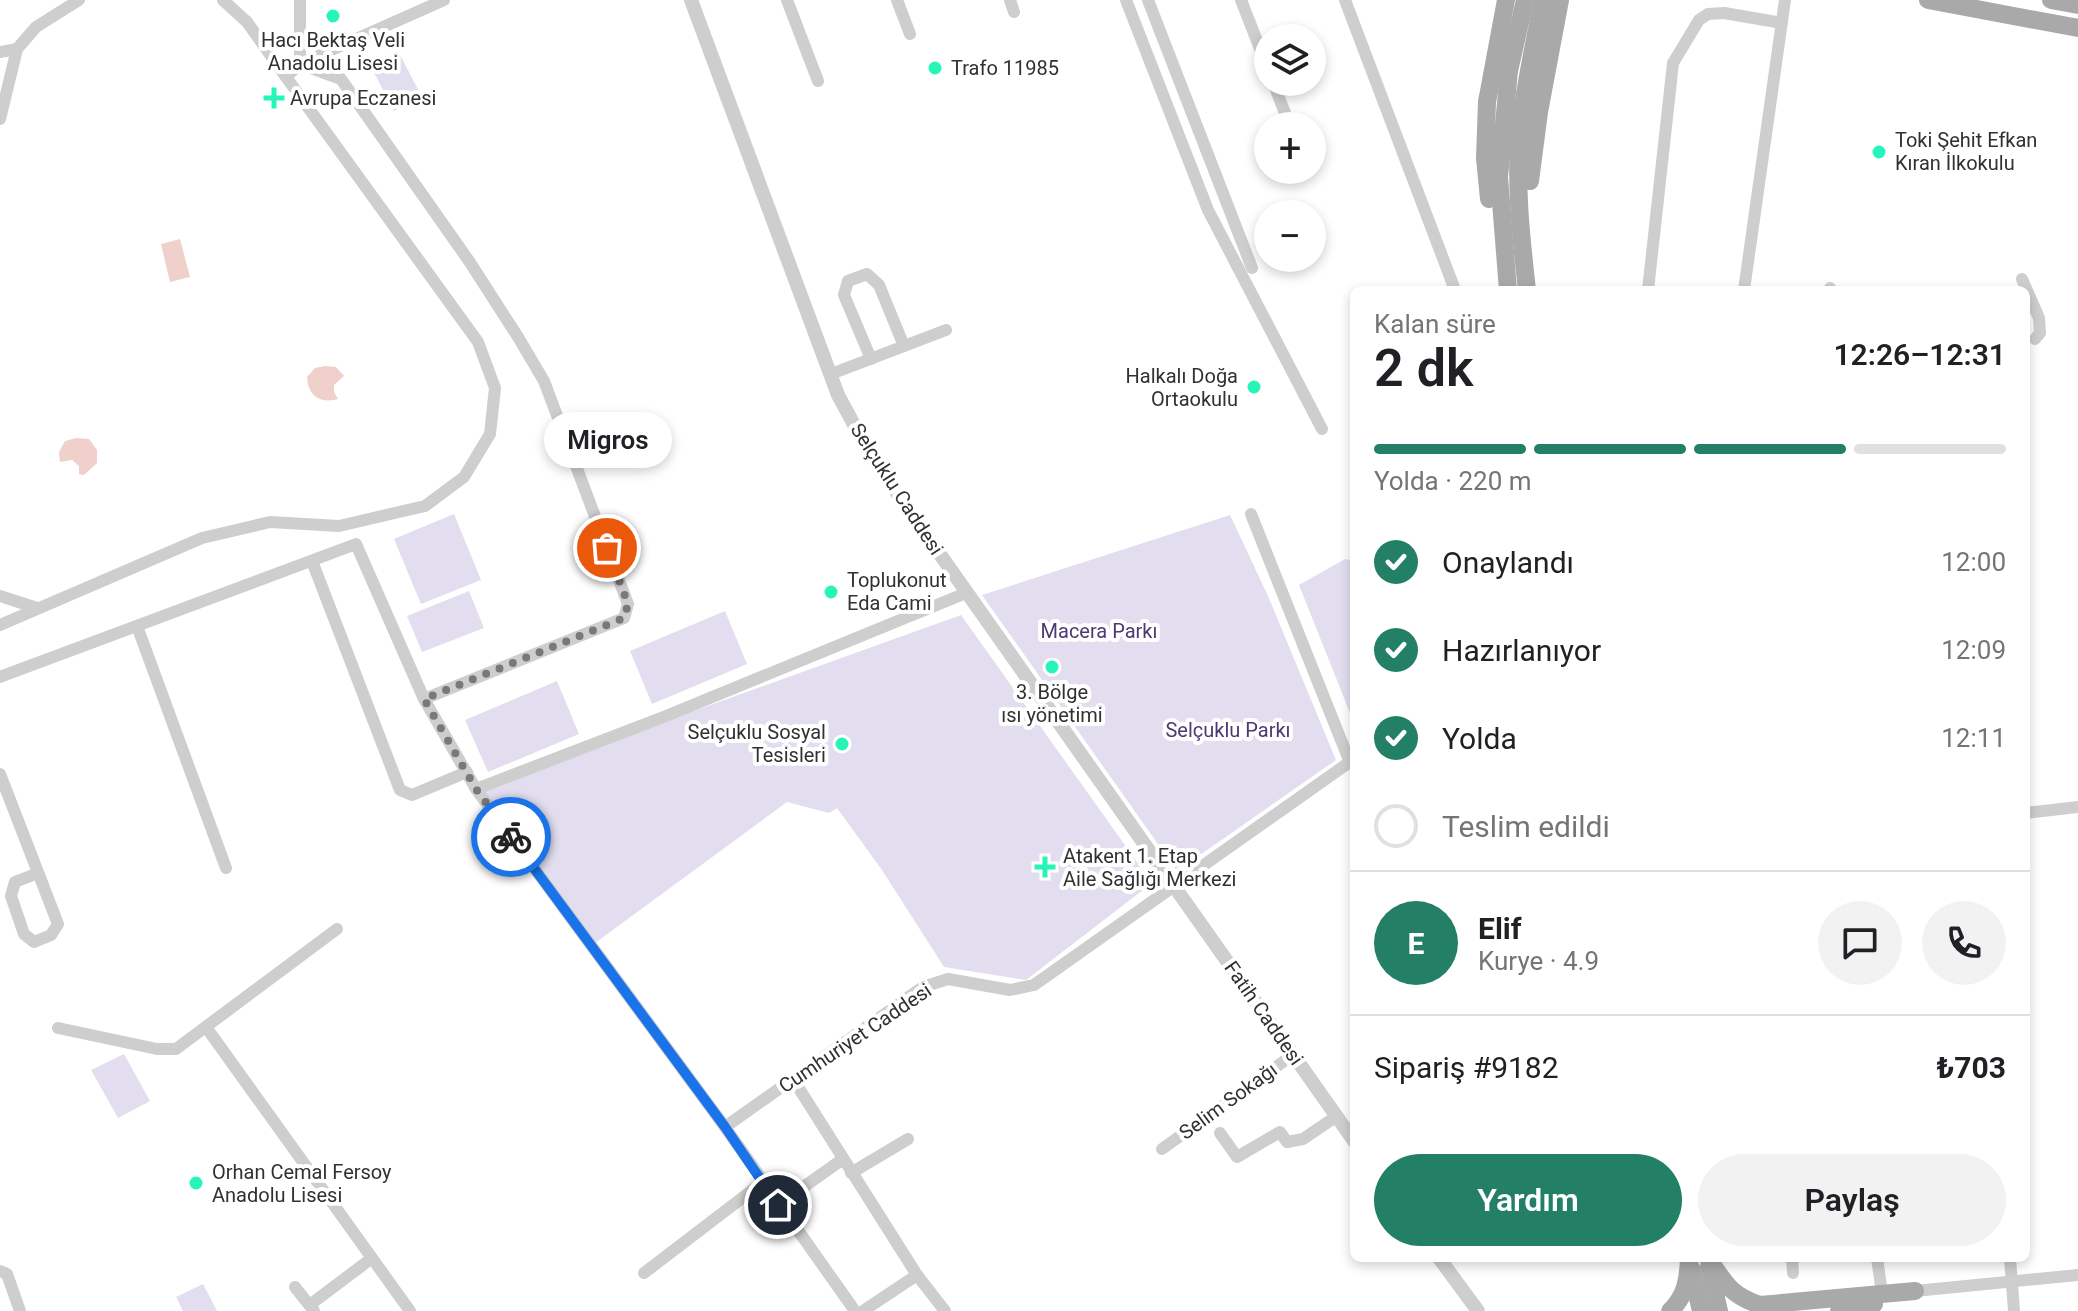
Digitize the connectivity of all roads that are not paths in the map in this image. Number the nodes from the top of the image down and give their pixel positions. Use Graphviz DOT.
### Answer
graph roads {
  1 [pos="79,0"];
  2 [pos="223,0"];
  3 [pos="300,0"];
  4 [pos="444,0"];
  5 [pos="691,0"];
  6 [pos="787,0"];
  7 [pos="897,0"];
  8 [pos="1126,0"];
  9 [pos="1148,0"];
  10 [pos="1241,0"];
  11 [pos="1345,0"];
  12 [pos="1506,0"];
  13 [pos="1525,0"];
  14 [pos="1785,0"];
  15 [pos="1928,0"];
  16 [pos="2051,0"];
  17 [pos="1556,1"];
  18 [pos="2078,5"];
  19 [pos="1782,23"];
  20 [pos="2078,28"];
  21 [pos="1254,33"];
  22 [pos="910,34"];
  23 [pos="17,49"];
  24 [pos="0,52"];
  25 [pos="300,64"];
  26 [pos="286,77"];
  27 [pos="818,81"];
  28 [pos="0,119"];
  29 [pos="1512,129"];
  30 [pos="1252,268"];
  31 [pos="2022,279"];
  32 [pos="1526,281"];
  33 [pos="1453,286"];
  34 [pos="1508,286"];
  35 [pos="1508,286"];
  36 [pos="1648,286"];
  37 [pos="1745,286"];
  38 [pos="2025,286"];
  39 [pos="2030,299"];
  40 [pos="946,330"];
  41 [pos="2035,339"];
  42 [pos="904,346"];
  43 [pos="871,359"];
  44 [pos="831,374"];
  45 [pos="1322,429"];
  46 [pos="1251,514"];
  47 [pos="312,561"];
  48 [pos="966,593"];
  49 [pos="0,596"];
  50 [pos="37,608"];
  51 [pos="0,625"];
  52 [pos="137,626"];
  53 [pos="0,677"];
  54 [pos="424,699"];
  55 [pos="1350,754"];
  56 [pos="1350,760"];
  57 [pos="467,772"];
  58 [pos="0,774"];
  59 [pos="476,789"];
  60 [pos="2078,807"];
  61 [pos="2030,813"];
  62 [pos="226,868"];
  63 [pos="38,873"];
  64 [pos="1173,886"];
  65 [pos="337,929"];
  66 [pos="206,1027"];
  67 [pos="58,1028"];
  68 [pos="1294,1054"];
  69 [pos="793,1079"];
  70 [pos="1337,1116"];
  71 [pos="725,1127"];
  72 [pos="1220,1133"];
  73 [pos="1350,1135"];
  74 [pos="908,1139"];
  75 [pos="1162,1149"];
  76 [pos="843,1159"];
  77 [pos="851,1173"];
  78 [pos="763,1182"];
  79 [pos="778,1205"];
  80 [pos="372,1258"];
  81 [pos="1442,1262"];
  82 [pos="1688,1262"];
  83 [pos="1689,1262"];
  84 [pos="1708,1262"];
  85 [pos="1710,1262"];
  86 [pos="1792,1262"];
  87 [pos="1878,1262"];
  88 [pos="2010,1262"];
  89 [pos="0,1271"];
  90 [pos="644,1273"];
  91 [pos="1793,1273"];
  92 [pos="917,1275"];
  93 [pos="2078,1275"];
  94 [pos="2012,1282"];
  95 [pos="295,1287"];
  96 [pos="1915,1291"];
  97 [pos="1882,1293"];
  98 [pos="312,1308"];
  99 [pos="405,1309"];
  100 [pos="20,1311"];
  101 [pos="855,1311"];
  102 [pos="863,1311"];
  103 [pos="945,1311"];
  104 [pos="1478,1311"];
  105 [pos="1670,1311"];
  106 [pos="1701,1311"];
  107 [pos="1719,1311"];
  108 [pos="1839,1311"];
  109 [pos="2014,1311"];
  1 -- 23 [label="street"];
  2 -- 26 [label="street"];
  3 -- 25 [label="street"];
  4 -- 25 [label="street"];
  5 -- 44 [label="street, Selçuklu Caddesi"];
  6 -- 27 [label="street"];
  7 -- 22 [label="street"];
  8 -- 45 [label="street"];
  9 -- 30 [label="street"];
  10 -- 21 [label="street"];
  11 -- 33 [label="street"];
  12 -- 34 [label="main road"];
  13 -- 29 [label="main road"];
  14 -- 19 [label="street"];
  15 -- 20 [label="main road"];
  16 -- 18 [label="main road"];
  17 -- 29 [label="main road"];
  17 -- 32 [label="main road"];
  19 -- 36 [label="street"];
  19 -- 37 [label="street"];
  23 -- 24 [label="street"];
  23 -- 28 [label="street"];
  25 -- 26 [label="street"];
  25 -- 54 [label="street"];
  26 -- 50 [label="street"];
  29 -- 32 [label="main road"];
  29 -- 35 [label="main road"];
  31 -- 38 [label="street"];
  39 -- 41 [label="street"];
  40 -- 42 [label="street"];
  42 -- 43 [label="street"];
  42 -- 43 [label="street"];
  43 -- 44 [label="street"];
  44 -- 48 [label="street, Selçuklu Caddesi"];
  46 -- 55 [label="street"];
  47 -- 52 [label="street"];
  47 -- 54 [label="street"];
  47 -- 57 [label="street"];
  48 -- 59 [label="street"];
  48 -- 64 [label="street, Selçuklu Caddesi"];
  49 -- 50 [label="street"];
  50 -- 51 [label="street"];
  52 -- 53 [label="street"];
  52 -- 62 [label="street"];
  54 -- 57 [label="street"];
  56 -- 64 [label="street, Cumhuriyet Caddesi"];
  57 -- 59 [label="street"];
  58 -- 63 [label="street"];
  59 -- 71 [label="street"];
  60 -- 61 [label="street"];
  63 -- 63 [label="street"];
  64 -- 68 [label="street, Fatih Caddesi"];
  64 -- 69 [label="street, Cumhuriyet Caddesi"];
  65 -- 66 [label="street"];
  66 -- 67 [label="street"];
  66 -- 80 [label="street"];
  68 -- 70 [label="street, Fatih Caddesi"];
  68 -- 75 [label="street, Selim Sokağı"];
  69 -- 71 [label="street, Cumhuriyet Caddesi"];
  69 -- 76 [label="street"];
  70 -- 72 [label="street"];
  70 -- 73 [label="street, Fatih Caddesi"];
  71 -- 78 [label="street"];
  74 -- 77 [label="street"];
  76 -- 77 [label="street"];
  76 -- 79 [label="street"];
  77 -- 92 [label="street"];
  78 -- 79 [label="street"];
  78 -- 90 [label="street"];
  79 -- 101 [label="street"];
  80 -- 98 [label="street"];
  80 -- 99 [label="street"];
  81 -- 104 [label="street"];
  82 -- 105 [label="main road"];
  83 -- 106 [label="main road"];
  84 -- 107 [label="main road"];
  85 -- 97 [label="main road"];
  86 -- 91 [label="street"];
  87 -- 97 [label="street"];
  88 -- 94 [label="street"];
  89 -- 100 [label="street"];
  92 -- 102 [label="street"];
  92 -- 103 [label="street"];
  93 -- 94 [label="street"];
  94 -- 96 [label="street"];
  94 -- 109 [label="street"];
  95 -- 98 [label="street"];
  96 -- 97 [label="main road"];
  96 -- 108 [label="main road"];
}
